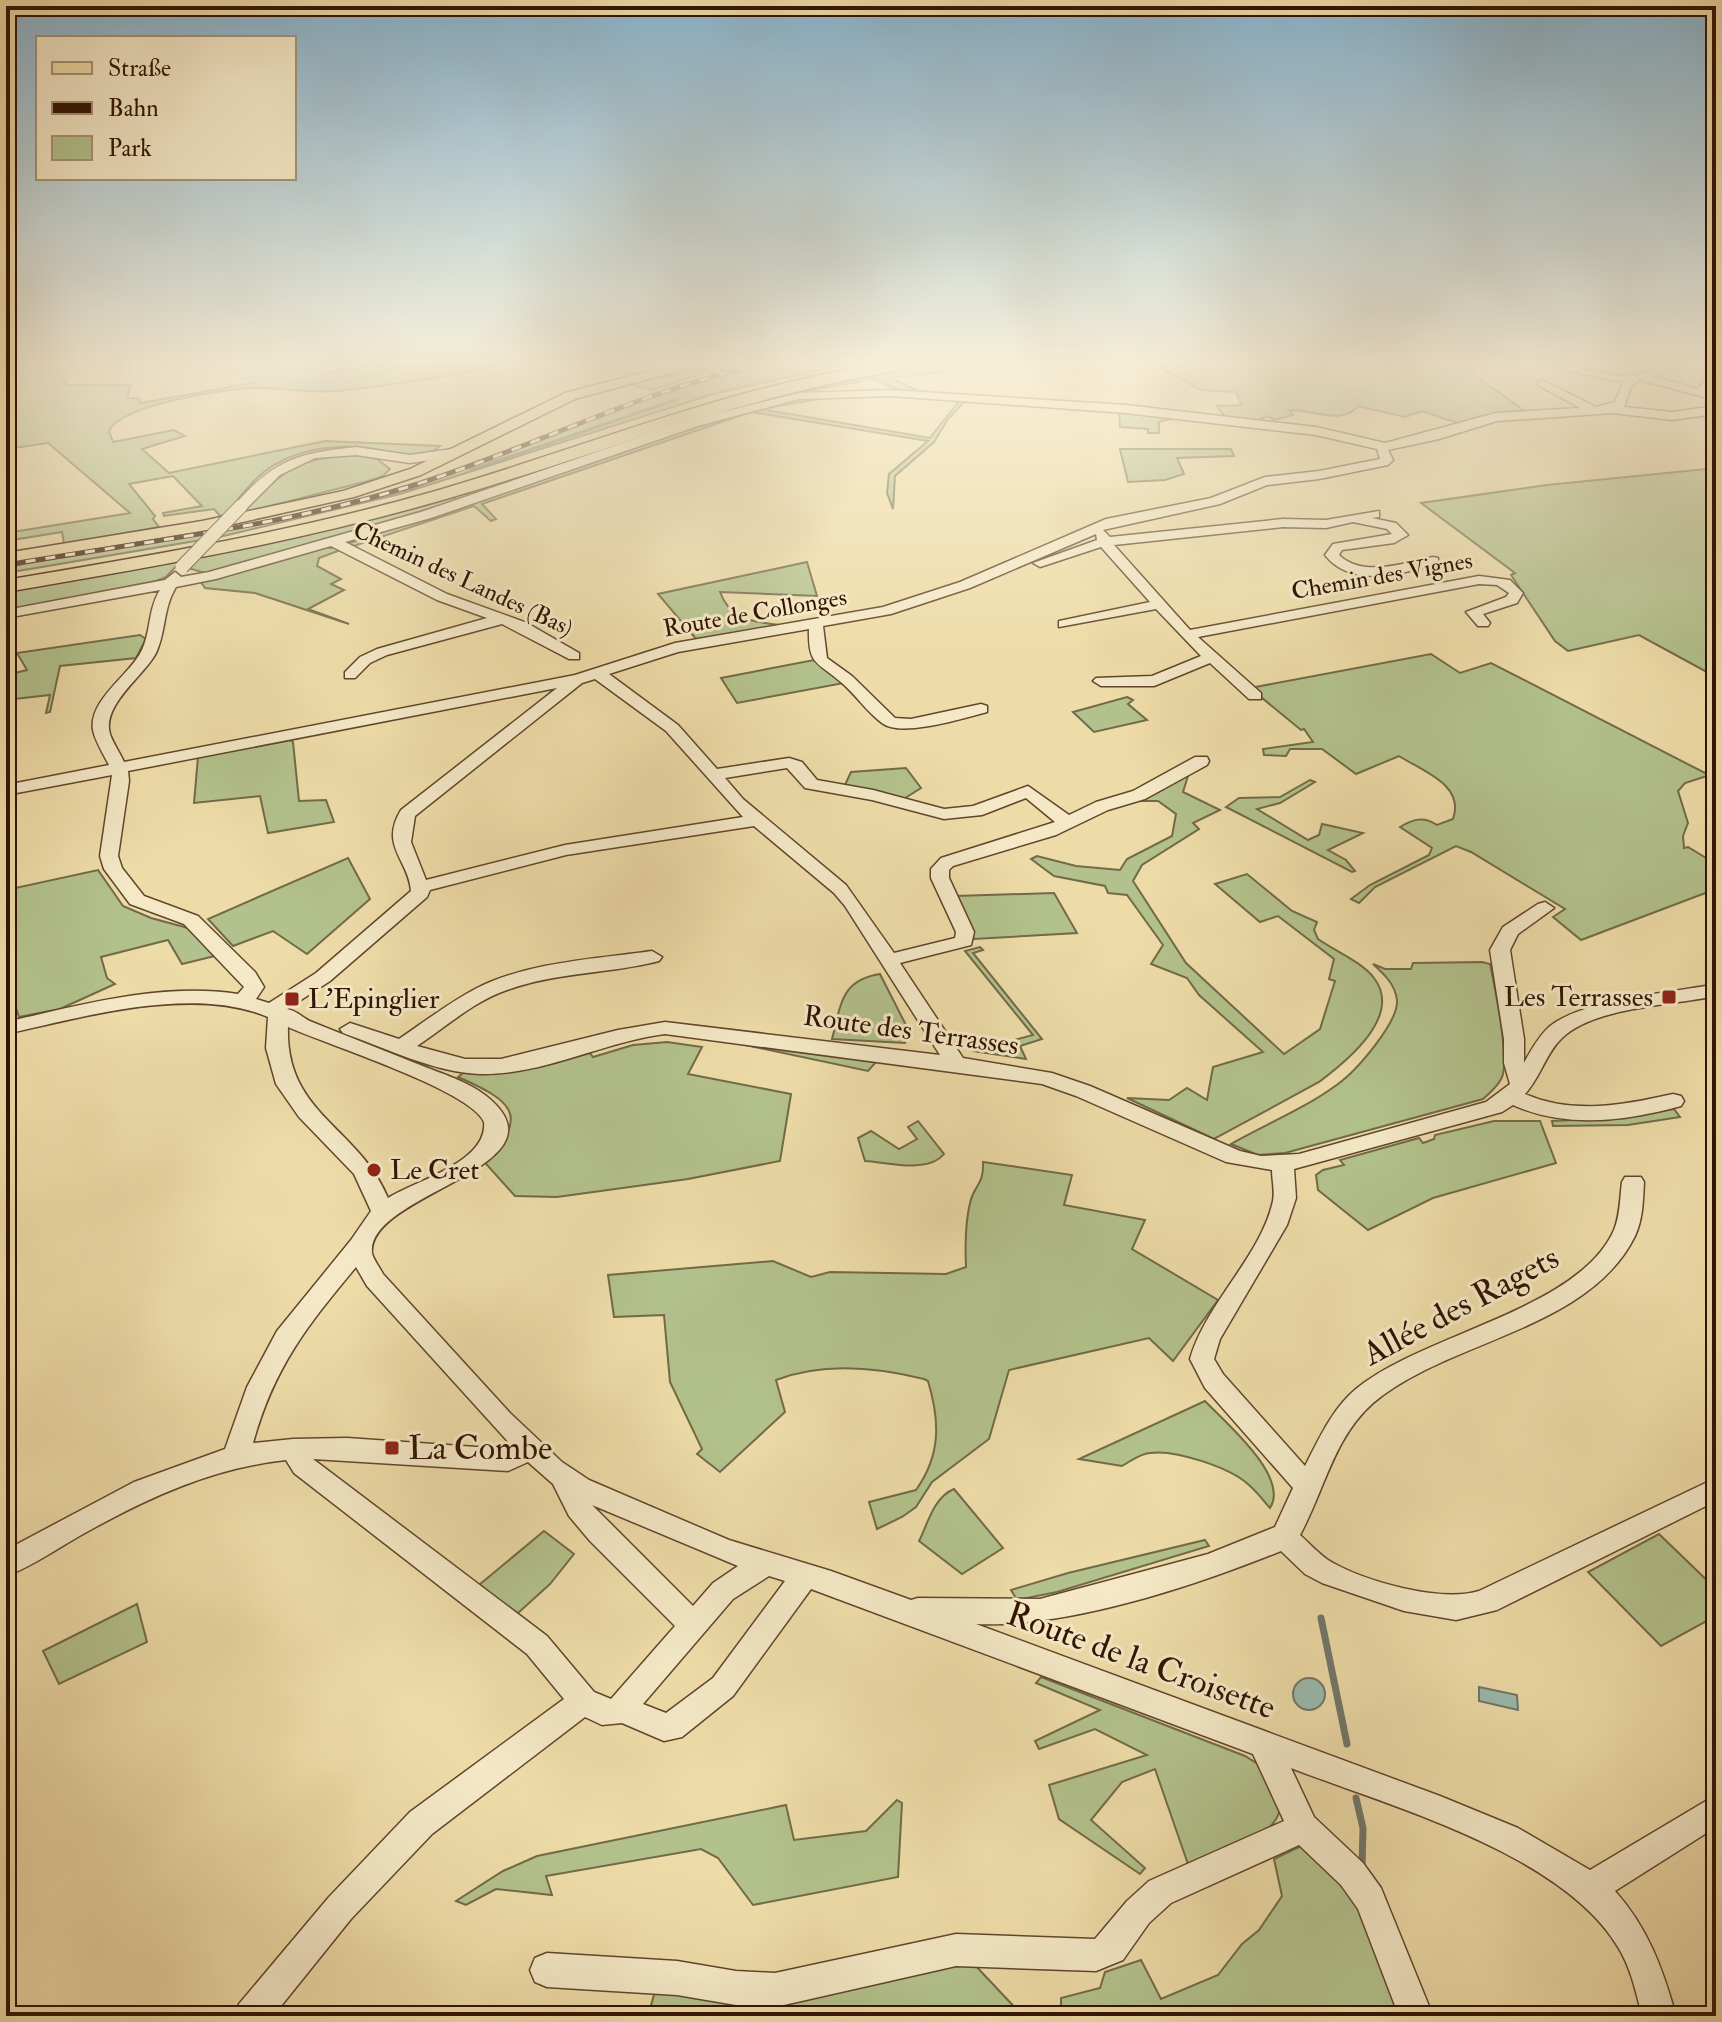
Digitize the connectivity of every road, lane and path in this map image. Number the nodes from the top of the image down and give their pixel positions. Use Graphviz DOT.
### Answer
graph roads {
  1 [pos="297,460"];
  2 [pos="388,460"];
  3 [pos="398,460"];
  4 [pos="435,460"];
  5 [pos="525,460"];
  6 [pos="548,460"];
  7 [pos="588,460"];
  8 [pos="1365,460"];
  9 [pos="395,464"];
  10 [pos="418,466"];
  11 [pos="374,486"];
  12 [pos="1374,514"];
  13 [pos="1355,518"];
  14 [pos="1100,526"];
  15 [pos="334,542"];
  16 [pos="1104,542"];
  17 [pos="6,558"];
  18 [pos="1433,561"];
  19 [pos="998,570"];
  20 [pos="177,574"];
  21 [pos="6,579"];
  22 [pos="6,586"];
  23 [pos="1160,604"];
  24 [pos="6,614"];
  25 [pos="502,619"];
  26 [pos="1483,623"];
  27 [pos="1064,624"];
  28 [pos="816,625"];
  29 [pos="1187,635"];
  30 [pos="574,656"];
  31 [pos="1212,657"];
  32 [pos="597,673"];
  33 [pos="350,675"];
  34 [pos="578,679"];
  35 [pos="1101,681"];
  36 [pos="1154,681"];
  37 [pos="1133,696"];
  38 [pos="1255,696"];
  39 [pos="981,709"];
  40 [pos="1201,761"];
  41 [pos="119,768"];
  42 [pos="713,775"];
  43 [pos="6,790"];
  44 [pos="757,820"];
  45 [pos="1066,822"];
  46 [pos="421,887"];
  47 [pos="1545,908"];
  48 [pos="652,957"];
  49 [pos="888,960"];
  50 [pos="1716,990"];
  51 [pos="243,1002"];
  52 [pos="274,1012"];
  53 [pos="6,1028"];
  54 [pos="403,1046"];
  55 [pos="956,1064"];
  56 [pos="1517,1091"];
  57 [pos="1673,1101"];
  58 [pos="1282,1163"];
  59 [pos="1633,1182"];
  60 [pos="383,1213"];
  61 [pos="359,1246"];
  62 [pos="293,1449"];
  63 [pos="530,1449"];
  64 [pos="236,1457"];
  65 [pos="564,1478"];
  66 [pos="1307,1486"];
  67 [pos="1716,1489"];
  68 [pos="1283,1536"];
  69 [pos="6,1564"];
  70 [pos="764,1564"];
  71 [pos="805,1575"];
  72 [pos="902,1610"];
  73 [pos="693,1624"];
  74 [pos="584,1701"];
  75 [pos="621,1709"];
  76 [pos="1264,1745"];
  77 [pos="1716,1810"];
  78 [pos="1303,1828"];
  79 [pos="1591,1888"];
  80 [pos="547,1970"];
  81 [pos="251,2016"];
  82 [pos="1416,2016"];
  83 [pos="1659,2016"];
  1 -- 20 [label="street, bridge"];
  2 -- 9 [label="street"];
  3 -- 10 [label="street"];
  4 -- 10 [label="main road"];
  5 -- 21 [label="highway"];
  6 -- 22 [label="highway"];
  7 -- 15 [label="street"];
  8 -- 14 [label="street, Route de Collonges"];
  9 -- 10 [label="street"];
  9 -- 11 [label="street"];
  10 -- 11 [label="main road"];
  11 -- 17 [label="main road"];
  12 -- 13 [label="street"];
  13 -- 16 [label="street"];
  13 -- 18 [label="street"];
  14 -- 16 [label="street"];
  14 -- 19 [label="street, Route de Collonges"];
  15 -- 20 [label="street"];
  15 -- 25 [label="street, Chemin des Landes (Bas)"];
  16 -- 19 [label="street"];
  16 -- 23 [label="street"];
  19 -- 28 [label="street, Route de Collonges"];
  20 -- 24 [label="street"];
  20 -- 41 [label="street"];
  23 -- 27 [label="street"];
  23 -- 29 [label="street"];
  25 -- 30 [label="street, Chemin des Landes (Bas)"];
  25 -- 33 [label="street"];
  26 -- 29 [label="street, Chemin des Vignes"];
  28 -- 32 [label="street, Route de Collonges"];
  28 -- 39 [label="street"];
  29 -- 31 [label="street"];
  31 -- 36 [label="street"];
  31 -- 38 [label="street"];
  32 -- 34 [label="street, Route de Collonges"];
  32 -- 42 [label="street"];
  34 -- 41 [label="street, Route de Collonges"];
  34 -- 46 [label="street"];
  35 -- 36 [label="street"];
  36 -- 37 [label="street"];
  40 -- 45 [label="street"];
  41 -- 43 [label="street, Route de Collonges"];
  41 -- 51 [label="street"];
  42 -- 44 [label="street"];
  42 -- 45 [label="street"];
  44 -- 46 [label="street"];
  44 -- 49 [label="street"];
  45 -- 49 [label="street"];
  46 -- 52 [label="street"];
  47 -- 56 [label="street"];
  48 -- 54 [label="street"];
  49 -- 55 [label="street"];
  50 -- 56 [label="street"];
  51 -- 52 [label="street"];
  51 -- 53 [label="street"];
  52 -- 54 [label="street, Route des Terrasses"];
  52 -- 60 [label="street"];
  52 -- 60 [label="street"];
  54 -- 55 [label="street, Route des Terrasses"];
  55 -- 58 [label="street, Route des Terrasses"];
  56 -- 57 [label="street"];
  56 -- 58 [label="street, Route des Terrasses"];
  58 -- 66 [label="street"];
  59 -- 66 [label="street, Allée des Ragets"];
  60 -- 61 [label="street"];
  61 -- 63 [label="street, Route de la Croisette"];
  61 -- 64 [label="street"];
  62 -- 63 [label="street"];
  62 -- 64 [label="street"];
  62 -- 74 [label="street"];
  63 -- 65 [label="street, Route de la Croisette"];
  64 -- 69 [label="street"];
  65 -- 70 [label="street, Route de la Croisette"];
  65 -- 73 [label="street"];
  66 -- 68 [label="street, Allée des Ragets"];
  67 -- 68 [label="street"];
  68 -- 72 [label="street"];
  70 -- 71 [label="street, Route de la Croisette"];
  70 -- 73 [label="street"];
  71 -- 72 [label="street, Route de la Croisette"];
  71 -- 75 [label="street"];
  72 -- 76 [label="street, Route de la Croisette"];
  73 -- 75 [label="street"];
  74 -- 75 [label="street"];
  74 -- 81 [label="street"];
  76 -- 78 [label="street"];
  76 -- 79 [label="street, Route de la Croisette"];
  77 -- 79 [label="street"];
  78 -- 80 [label="street"];
  78 -- 82 [label="street"];
  79 -- 83 [label="street, Route de la Croisette"];
}
